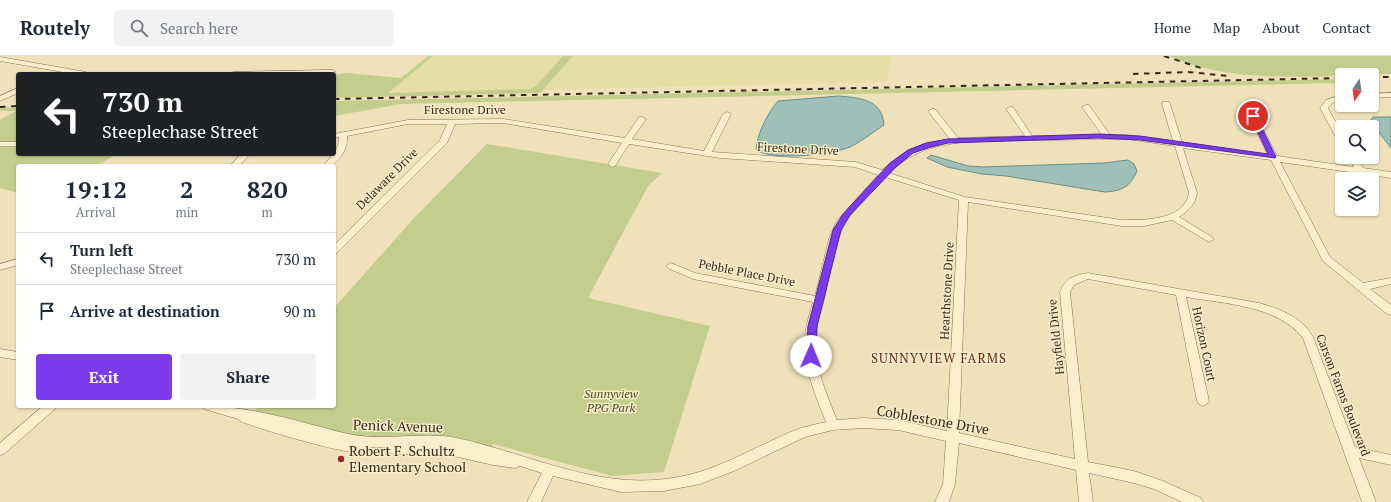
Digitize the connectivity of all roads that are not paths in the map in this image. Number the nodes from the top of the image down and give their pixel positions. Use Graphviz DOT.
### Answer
graph roads {
  1 [pos="0,59"];
  2 [pos="55,69"];
  3 [pos="51,72"];
  4 [pos="74,72"];
  5 [pos="16,91"];
  6 [pos="1391,95"];
  7 [pos="1379,96"];
  8 [pos="0,99"];
  9 [pos="1335,99"];
  10 [pos="1166,104"];
  11 [pos="1247,105"];
  12 [pos="1086,108"];
  13 [pos="1010,109"];
  14 [pos="932,111"];
  15 [pos="727,114"];
  16 [pos="642,119"];
  17 [pos="452,121"];
  18 [pos="1335,128"];
  19 [pos="338,135"];
  20 [pos="1107,136"];
  21 [pos="1030,138"];
  22 [pos="955,140"];
  23 [pos="627,141"];
  24 [pos="1179,143"];
  25 [pos="0,144"];
  26 [pos="16,144"];
  27 [pos="707,154"];
  28 [pos="244,156"];
  29 [pos="1273,157"];
  30 [pos="236,164"];
  31 [pos="329,164"];
  32 [pos="612,164"];
  33 [pos="1356,164"];
  34 [pos="1360,170"];
  35 [pos="886,173"];
  36 [pos="1391,175"];
  37 [pos="964,199"];
  38 [pos="1173,217"];
  39 [pos="1209,239"];
  40 [pos="336,249"];
  41 [pos="16,263"];
  42 [pos="671,266"];
  43 [pos="0,267"];
  44 [pos="1391,281"];
  45 [pos="1360,288"];
  46 [pos="1180,292"];
  47 [pos="819,300"];
  48 [pos="1391,311"];
  49 [pos="0,353"];
  50 [pos="16,356"];
  51 [pos="1203,401"];
  52 [pos="49,408"];
  53 [pos="215,408"];
  54 [pos="833,425"];
  55 [pos="952,437"];
  56 [pos="0,450"];
  57 [pos="1350,451"];
  58 [pos="1391,460"];
  59 [pos="1082,465"];
  60 [pos="550,470"];
  61 [pos="534,502"];
  62 [pos="942,502"];
  63 [pos="1086,502"];
  64 [pos="1196,502"];
  65 [pos="1369,502"];
  1 -- 2 [label="street"];
  2 -- 3 [label="street"];
  2 -- 4 [label="street"];
  5 -- 8 [label="street"];
  6 -- 7 [label="street"];
  9 -- 18 [label="street"];
  10 -- 24 [label="street, Firestone Drive"];
  11 -- 29 [label="street"];
  12 -- 20 [label="street"];
  13 -- 21 [label="street"];
  14 -- 22 [label="street"];
  15 -- 27 [label="street"];
  16 -- 23 [label="street"];
  17 -- 19 [label="street, Firestone Drive"];
  17 -- 23 [label="street, Firestone Drive"];
  17 -- 40 [label="street, Delaware Drive"];
  19 -- 31 [label="street"];
  20 -- 21 [label="street"];
  20 -- 24 [label="street"];
  21 -- 22 [label="street"];
  22 -- 35 [label="street"];
  23 -- 27 [label="street, Firestone Drive"];
  23 -- 32 [label="street"];
  24 -- 29 [label="street"];
  24 -- 38 [label="street, Firestone Drive"];
  25 -- 26 [label="street"];
  27 -- 35 [label="street, Firestone Drive"];
  28 -- 30 [label="street"];
  29 -- 34 [label="street"];
  29 -- 45 [label="street"];
  33 -- 34 [label="street"];
  34 -- 36 [label="street"];
  35 -- 37 [label="street, Firestone Drive"];
  35 -- 47 [label="street"];
  37 -- 38 [label="street, Firestone Drive"];
  37 -- 55 [label="street, Hearthstone Drive"];
  38 -- 39 [label="street"];
  41 -- 43 [label="street"];
  42 -- 47 [label="street, Pebble Place Drive"];
  44 -- 45 [label="street"];
  45 -- 48 [label="street"];
  46 -- 51 [label="street, Horizon Court"];
  46 -- 57 [label="street, Carson Farms Boulevard"];
  46 -- 59 [label="street, Hayfield Drive"];
  47 -- 54 [label="street"];
  49 -- 50 [label="street"];
  52 -- 56 [label="street"];
  53 -- 60 [label="street, Penick Avenue"];
  54 -- 55 [label="street, Cobblestone Drive"];
  54 -- 60 [label="street, Cobblestone Drive"];
  55 -- 59 [label="street, Cobblestone Drive"];
  55 -- 62 [label="street, Hearthstone Drive"];
  57 -- 58 [label="street"];
  57 -- 65 [label="street, Carson Farms Boulevard"];
  59 -- 63 [label="street, Hayfield Drive"];
  59 -- 64 [label="street, Cobblestone Drive"];
  60 -- 61 [label="street"];
}
